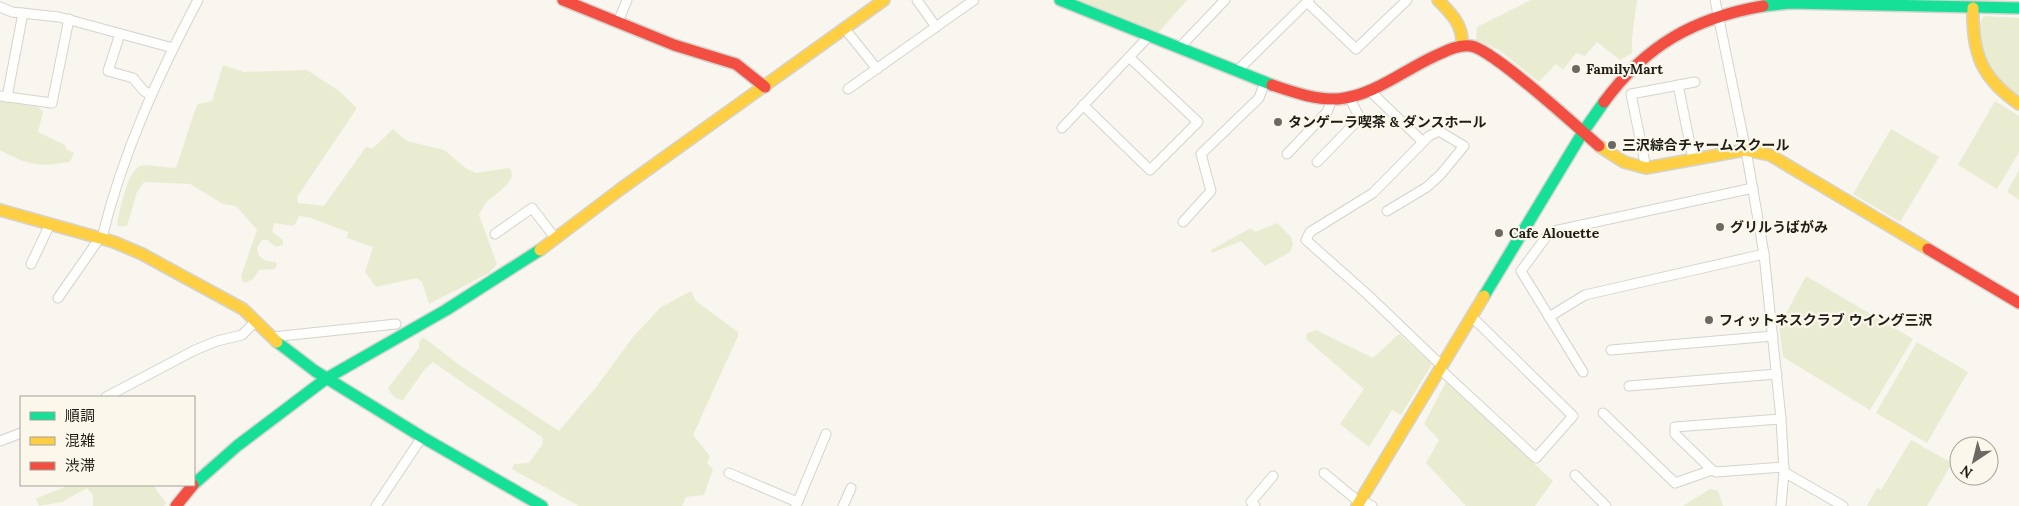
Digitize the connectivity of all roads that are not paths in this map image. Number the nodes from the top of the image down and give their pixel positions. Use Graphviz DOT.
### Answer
graph roads {
  1 [pos="198,0"];
  2 [pos="563,0"];
  3 [pos="627,0"];
  4 [pos="884,0"];
  5 [pos="917,0"];
  6 [pos="974,0"];
  7 [pos="1060,0"];
  8 [pos="1225,0"];
  9 [pos="1407,0"];
  10 [pos="1438,0"];
  11 [pos="1715,0"];
  12 [pos="1308,1"];
  13 [pos="0,7"];
  14 [pos="1974,8"];
  15 [pos="2019,8"];
  16 [pos="22,13"];
  17 [pos="1717,15"];
  18 [pos="69,19"];
  19 [pos="618,22"];
  20 [pos="936,27"];
  21 [pos="845,29"];
  22 [pos="120,34"];
  23 [pos="1149,36"];
  24 [pos="1462,44"];
  25 [pos="173,48"];
  26 [pos="1179,48"];
  27 [pos="1129,57"];
  28 [pos="877,69"];
  29 [pos="1237,71"];
  30 [pos="1265,82"];
  31 [pos="1695,82"];
  32 [pos="1678,85"];
  33 [pos="765,87"];
  34 [pos="848,89"];
  35 [pos="1370,91"];
  36 [pos="152,94"];
  37 [pos="4,96"];
  38 [pos="1349,97"];
  39 [pos="1332,99"];
  40 [pos="2019,104"];
  41 [pos="1083,105"];
  42 [pos="1062,128"];
  43 [pos="1583,132"];
  44 [pos="1423,142"];
  45 [pos="1746,150"];
  46 [pos="1286,154"];
  47 [pos="1693,159"];
  48 [pos="1317,162"];
  49 [pos="1646,168"];
  50 [pos="1753,188"];
  51 [pos="0,210"];
  52 [pos="1386,211"];
  53 [pos="1183,222"];
  54 [pos="50,224"];
  55 [pos="495,234"];
  56 [pos="100,238"];
  57 [pos="556,239"];
  58 [pos="1764,254"];
  59 [pos="31,264"];
  60 [pos="58,298"];
  61 [pos="2019,303"];
  62 [pos="1471,316"];
  63 [pos="1549,317"];
  64 [pos="256,321"];
  65 [pos="396,324"];
  66 [pos="1773,336"];
  67 [pos="272,337"];
  68 [pos="1611,350"];
  69 [pos="1441,367"];
  70 [pos="1583,372"];
  71 [pos="1777,374"];
  72 [pos="326,378"];
  73 [pos="1629,386"];
  74 [pos="108,396"];
  75 [pos="1603,413"];
  76 [pos="1781,418"];
  77 [pos="20,433"];
  78 [pos="826,434"];
  79 [pos="422,437"];
  80 [pos="0,441"];
  81 [pos="1712,470"];
  82 [pos="1784,470"];
  83 [pos="729,472"];
  84 [pos="1324,473"];
  85 [pos="1575,475"];
  86 [pos="1273,476"];
  87 [pos="195,482"];
  88 [pos="191,486"];
  89 [pos="851,488"];
  90 [pos="1359,503"];
  91 [pos="796,504"];
  92 [pos="176,506"];
  93 [pos="376,506"];
  94 [pos="542,506"];
  95 [pos="842,506"];
  96 [pos="1256,506"];
  97 [pos="1372,506"];
  98 [pos="1606,506"];
  99 [pos="1781,506"];
  100 [pos="1843,506"];
  1 -- 25 [label="street"];
  2 -- 19 [label="street"];
  3 -- 19 [label="street"];
  4 -- 21 [label="street"];
  5 -- 20 [label="street"];
  6 -- 20 [label="street"];
  7 -- 23 [label="street"];
  8 -- 26 [label="street"];
  9 -- 12 [label="street"];
  10 -- 24 [label="street"];
  11 -- 17 [label="street"];
  12 -- 29 [label="street"];
  13 -- 16 [label="street"];
  14 -- 15 [label="street"];
  14 -- 17 [label="street"];
  14 -- 40 [label="street"];
  16 -- 18 [label="street"];
  16 -- 37 [label="street"];
  17 -- 43 [label="street"];
  17 -- 45 [label="street"];
  18 -- 22 [label="street"];
  18 -- 37 [label="street"];
  19 -- 33 [label="street"];
  20 -- 28 [label="street"];
  21 -- 28 [label="street"];
  21 -- 33 [label="street"];
  22 -- 25 [label="street"];
  22 -- 36 [label="street"];
  23 -- 26 [label="street"];
  23 -- 27 [label="street"];
  24 -- 35 [label="street"];
  24 -- 43 [label="street"];
  25 -- 36 [label="street"];
  26 -- 29 [label="street"];
  27 -- 41 [label="street"];
  27 -- 41 [label="street"];
  28 -- 34 [label="street"];
  29 -- 30 [label="street"];
  30 -- 39 [label="street"];
  30 -- 53 [label="street"];
  31 -- 32 [label="street"];
  32 -- 47 [label="street"];
  32 -- 49 [label="street"];
  33 -- 57 [label="street"];
  35 -- 38 [label="street"];
  35 -- 44 [label="street"];
  36 -- 56 [label="street"];
  38 -- 39 [label="street"];
  38 -- 48 [label="street"];
  39 -- 46 [label="street"];
  41 -- 42 [label="street"];
  43 -- 49 [label="street"];
  43 -- 62 [label="street"];
  44 -- 52 [label="street"];
  44 -- 69 [label="street"];
  45 -- 47 [label="street"];
  45 -- 50 [label="street"];
  45 -- 61 [label="street"];
  47 -- 49 [label="street"];
  50 -- 58 [label="street"];
  50 -- 63 [label="street"];
  51 -- 54 [label="street"];
  54 -- 56 [label="street"];
  54 -- 59 [label="street"];
  55 -- 57 [label="street"];
  56 -- 60 [label="street"];
  56 -- 64 [label="street"];
  57 -- 72 [label="street"];
  58 -- 63 [label="street"];
  58 -- 66 [label="street"];
  62 -- 69 [label="street"];
  62 -- 69 [label="street"];
  63 -- 70 [label="street"];
  64 -- 67 [label="street"];
  64 -- 74 [label="street"];
  65 -- 67 [label="street"];
  66 -- 68 [label="street"];
  66 -- 71 [label="street"];
  67 -- 72 [label="street"];
  69 -- 90 [label="street"];
  71 -- 73 [label="street"];
  71 -- 76 [label="street"];
  72 -- 79 [label="street"];
  72 -- 87 [label="street"];
  75 -- 81 [label="street"];
  76 -- 81 [label="street"];
  76 -- 82 [label="street"];
  77 -- 80 [label="street"];
  78 -- 91 [label="street"];
  79 -- 93 [label="street"];
  79 -- 94 [label="street"];
  81 -- 82 [label="street"];
  82 -- 99 [label="street"];
  82 -- 100 [label="street"];
  83 -- 91 [label="street"];
  84 -- 90 [label="street"];
  85 -- 98 [label="street"];
  86 -- 96 [label="street"];
  88 -- 92 [label="street"];
  89 -- 95 [label="street"];
  90 -- 97 [label="street"];
}
